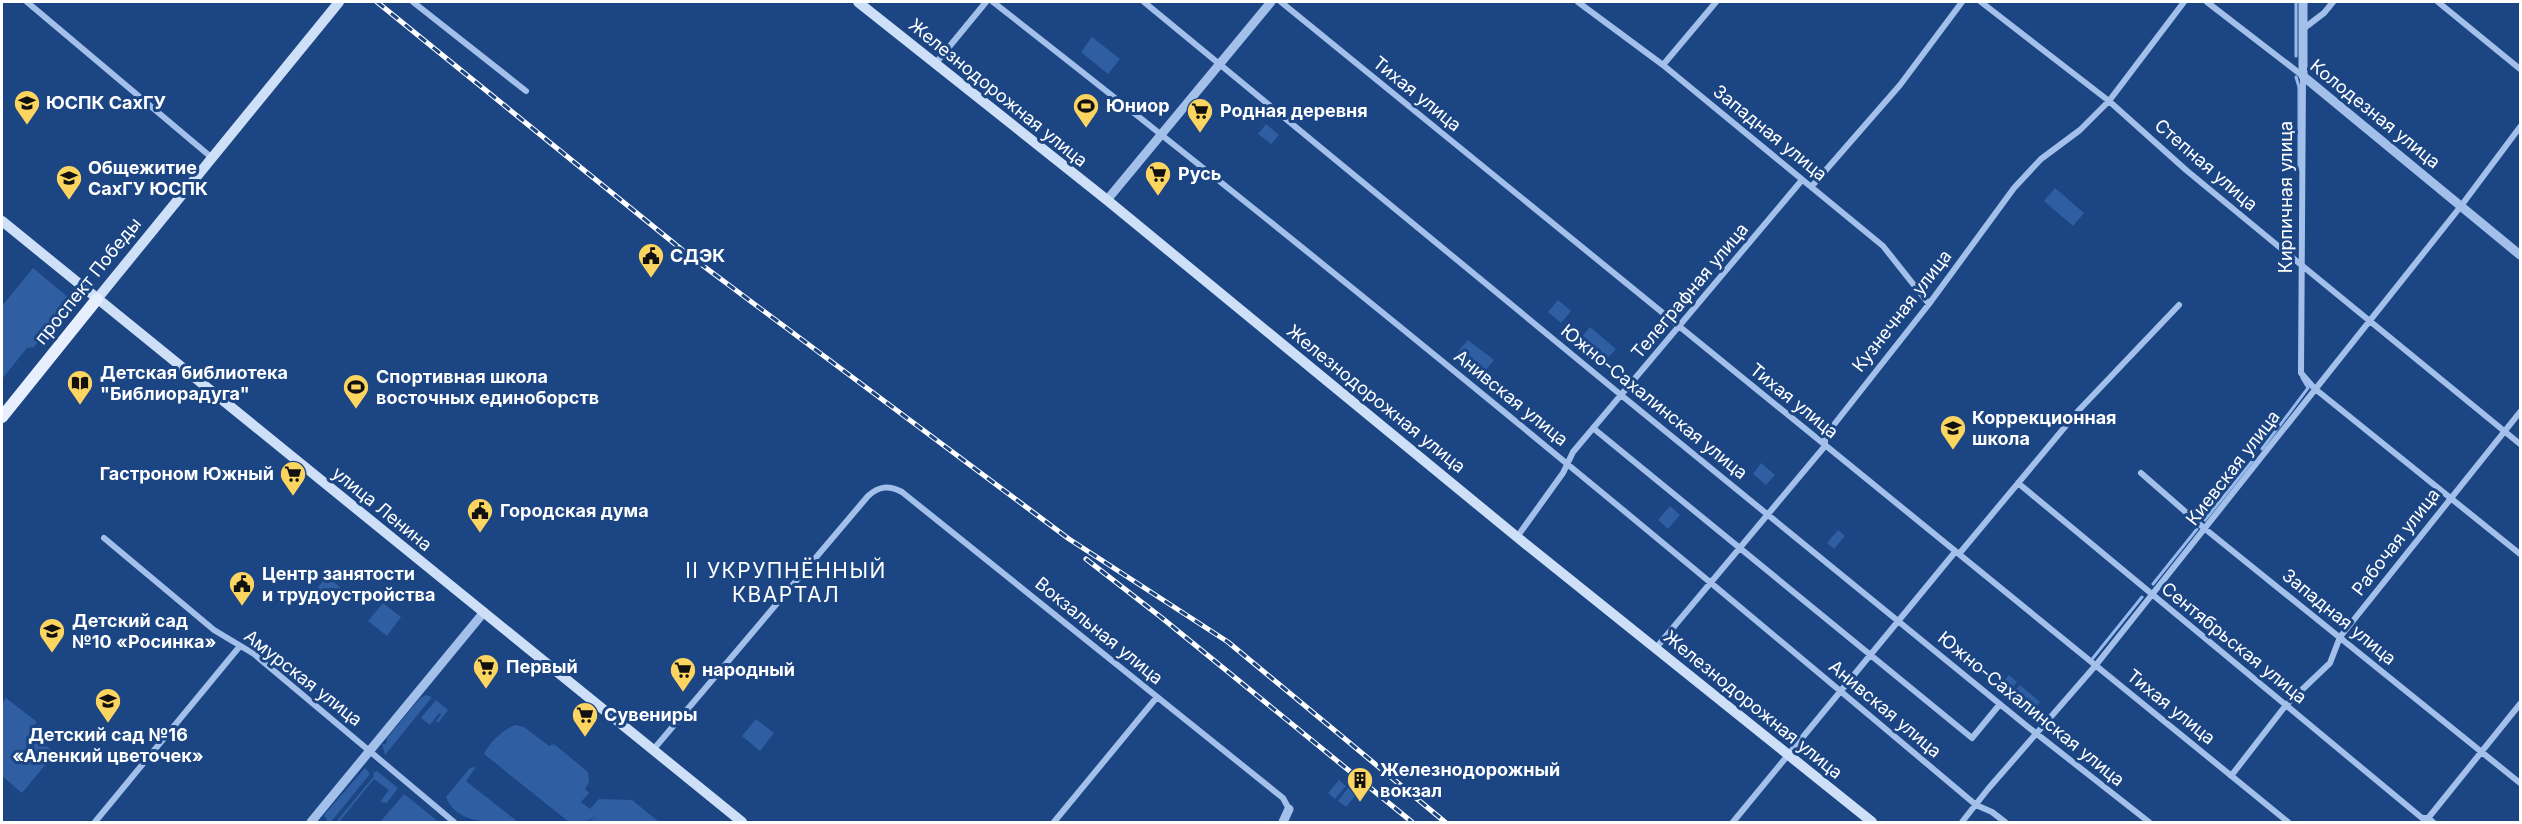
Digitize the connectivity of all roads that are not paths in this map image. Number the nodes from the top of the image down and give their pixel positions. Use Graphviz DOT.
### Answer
graph roads {
  1 [pos="27,2"];
  2 [pos="339,2"];
  3 [pos="413,2"];
  4 [pos="858,2"];
  5 [pos="986,2"];
  6 [pos="993,2"];
  7 [pos="1143,2"];
  8 [pos="1271,2"];
  9 [pos="1281,2"];
  10 [pos="1578,2"];
  11 [pos="1716,2"];
  12 [pos="1962,2"];
  13 [pos="1981,2"];
  14 [pos="2184,2"];
  15 [pos="2207,2"];
  16 [pos="2303,2"];
  17 [pos="2333,2"];
  18 [pos="2438,2"];
  19 [pos="2303,29"];
  20 [pos="1218,63"];
  21 [pos="935,64"];
  22 [pos="1664,65"];
  23 [pos="2520,69"];
  24 [pos="2303,76"];
  25 [pos="526,91"];
  26 [pos="2109,101"];
  27 [pos="2520,126"];
  28 [pos="1161,133"];
  29 [pos="212,157"];
  30 [pos="1802,180"];
  31 [pos="1812,186"];
  32 [pos="1107,200"];
  33 [pos="2461,206"];
  34 [pos="2,220"];
  35 [pos="2520,255"];
  36 [pos="2303,266"];
  37 [pos="97,299"];
  38 [pos="1929,304"];
  39 [pos="2179,305"];
  40 [pos="2368,320"];
  41 [pos="1681,327"];
  42 [pos="2314,388"];
  43 [pos="1621,395"];
  44 [pos="2520,412"];
  45 [pos="2,417"];
  46 [pos="1593,428"];
  47 [pos="2504,430"];
  48 [pos="2520,444"];
  49 [pos="1825,446"];
  50 [pos="1567,463"];
  51 [pos="2141,473"];
  52 [pos="2018,483"];
  53 [pos="2450,498"];
  54 [pos="1768,515"];
  55 [pos="2204,528"];
  56 [pos="1517,537"];
  57 [pos="104,538"];
  58 [pos="1740,547"];
  59 [pos="1957,553"];
  60 [pos="2520,554"];
  61 [pos="1711,582"];
  62 [pos="2152,595"];
  63 [pos="484,612"];
  64 [pos="1898,621"];
  65 [pos="2340,637"];
  66 [pos="240,646"];
  67 [pos="1656,648"];
  68 [pos="1871,654"];
  69 [pos="2096,665"];
  70 [pos="1840,691"];
  71 [pos="1157,697"];
  72 [pos="2000,704"];
  73 [pos="2520,704"];
  74 [pos="2286,705"];
  75 [pos="2037,732"];
  76 [pos="653,750"];
  77 [pos="370,751"];
  78 [pos="2482,751"];
  79 [pos="1788,757"];
  80 [pos="2231,776"];
  81 [pos="2520,783"];
  82 [pos="1976,805"];
  83 [pos="1289,809"];
  84 [pos="2429,821"];
  85 [pos="95,822"];
  86 [pos="311,822"];
  87 [pos="454,822"];
  88 [pos="742,822"];
  89 [pos="1054,822"];
  90 [pos="1283,822"];
  91 [pos="1733,822"];
  92 [pos="1872,822"];
  93 [pos="1962,822"];
  94 [pos="2005,822"];
  95 [pos="2149,822"];
  96 [pos="2288,822"];
  1 -- 29 [label="street"];
  2 -- 29 [label="main road, проспект Победы"];
  3 -- 25 [label="street"];
  4 -- 21 [label="main road, Железнодорожная улица"];
  5 -- 21 [label="street"];
  6 -- 28 [label="street, Анивская улица"];
  7 -- 20 [label="street, Южно-Сахалинская улица"];
  8 -- 20 [label="street"];
  9 -- 41 [label="street, Тихая улица"];
  10 -- 22 [label="street, Западная улица"];
  11 -- 22 [label="street"];
  12 -- 31 [label="street"];
  13 -- 26 [label="street, Степная улица"];
  14 -- 26 [label="street, Кузнечная улица"];
  15 -- 24 [label="street, Колодезная улица"];
  16 -- 19 [label="street, Кирпичная улица"];
  17 -- 19 [label="street"];
  18 -- 23 [label="street"];
  19 -- 24 [label="street, Кирпичная улица"];
  20 -- 28 [label="street"];
  20 -- 43 [label="street, Южно-Сахалинская улица"];
  21 -- 32 [label="main road, Железнодорожная улица"];
  22 -- 30 [label="street, Западная улица"];
  24 -- 33 [label="street, Колодезная улица"];
  24 -- 36 [label="street, Кирпичная улица"];
  26 -- 36 [label="street, Степная улица"];
  26 -- 38 [label="street, Кузнечная улица"];
  27 -- 33 [label="street, Киевская улица"];
  28 -- 32 [label="street"];
  28 -- 50 [label="street, Анивская улица"];
  29 -- 37 [label="main road, проспект Победы"];
  30 -- 31 [label="street, Западная улица"];
  30 -- 41 [label="street, Телеграфная улица"];
  31 -- 38 [label="street, Западная улица"];
  32 -- 56 [label="main road, Железнодорожная улица"];
  33 -- 35 [label="street, Колодезная улица"];
  33 -- 40 [label="street, Киевская улица"];
  34 -- 37 [label="main road, улица Ленина"];
  36 -- 40 [label="street, Степная улица"];
  36 -- 42 [label="street, Кирпичная улица"];
  37 -- 45 [label="main road, проспект Победы"];
  37 -- 63 [label="main road, улица Ленина"];
  38 -- 49 [label="street, Кузнечная улица"];
  39 -- 52 [label="street"];
  40 -- 42 [label="street, Киевская улица"];
  40 -- 47 [label="street, Степная улица"];
  41 -- 43 [label="street, Телеграфная улица"];
  41 -- 49 [label="street, Тихая улица"];
  42 -- 53 [label="street"];
  42 -- 55 [label="street, Киевская улица"];
  43 -- 46 [label="street, Телеграфная улица"];
  43 -- 54 [label="street, Южно-Сахалинская улица"];
  44 -- 47 [label="street, Рабочая улица"];
  46 -- 50 [label="street, Телеграфная улица"];
  46 -- 58 [label="street"];
  47 -- 48 [label="street, Степная улица"];
  47 -- 53 [label="street, Рабочая улица"];
  49 -- 54 [label="street, Кузнечная улица"];
  49 -- 59 [label="street, Тихая улица"];
  50 -- 56 [label="street, Телеграфная улица"];
  50 -- 61 [label="street, Анивская улица"];
  51 -- 55 [label="street, Западная улица"];
  52 -- 59 [label="street"];
  52 -- 62 [label="street, Сентябрьская улица"];
  53 -- 60 [label="street"];
  53 -- 65 [label="street, Рабочая улица"];
  54 -- 58 [label="street, Кузнечная улица"];
  54 -- 64 [label="street, Южно-Сахалинская улица"];
  55 -- 62 [label="street, Киевская улица"];
  55 -- 65 [label="street, Западная улица"];
  56 -- 67 [label="main road, Железнодорожная улица"];
  57 -- 66 [label="street, Амурская улица"];
  58 -- 61 [label="street, Кузнечная улица"];
  58 -- 68 [label="street"];
  59 -- 64 [label="street"];
  59 -- 69 [label="street, Тихая улица"];
  61 -- 67 [label="street, Кузнечная улица"];
  61 -- 70 [label="street, Анивская улица"];
  62 -- 69 [label="street, Киевская улица"];
  62 -- 74 [label="street, Сентябрьская улица"];
  63 -- 76 [label="main road, улица Ленина"];
  63 -- 77 [label="street"];
  64 -- 68 [label="street"];
  64 -- 72 [label="street, Южно-Сахалинская улица"];
  65 -- 74 [label="street, Рабочая улица"];
  65 -- 78 [label="street, Западная улица"];
  66 -- 77 [label="street, Амурская улица"];
  66 -- 85 [label="street"];
  67 -- 79 [label="main road, Железнодорожная улица"];
  68 -- 70 [label="street"];
  68 -- 72 [label="street"];
  69 -- 75 [label="street, Киевская улица"];
  69 -- 80 [label="street, Тихая улица"];
  70 -- 79 [label="street"];
  70 -- 82 [label="street, Анивская улица"];
  71 -- 76 [label="street, Вокзальная улица"];
  71 -- 83 [label="street, Вокзальная улица"];
  71 -- 89 [label="street"];
  72 -- 75 [label="street, Южно-Сахалинская улица"];
  73 -- 78 [label="street"];
  74 -- 80 [label="street, Рабочая улица"];
  74 -- 84 [label="street, Сентябрьская улица"];
  75 -- 82 [label="street, Киевская улица"];
  75 -- 95 [label="street, Южно-Сахалинская улица"];
  76 -- 88 [label="main road, улица Ленина"];
  77 -- 86 [label="street"];
  77 -- 87 [label="street, Амурская улица"];
  78 -- 81 [label="street, Западная улица"];
  78 -- 84 [label="street"];
  79 -- 91 [label="street"];
  79 -- 92 [label="main road, Железнодорожная улица"];
  80 -- 96 [label="street, Тихая улица"];
  82 -- 93 [label="street, Киевская улица"];
  82 -- 94 [label="street, Анивская улица"];
  83 -- 90 [label="street"];
}
